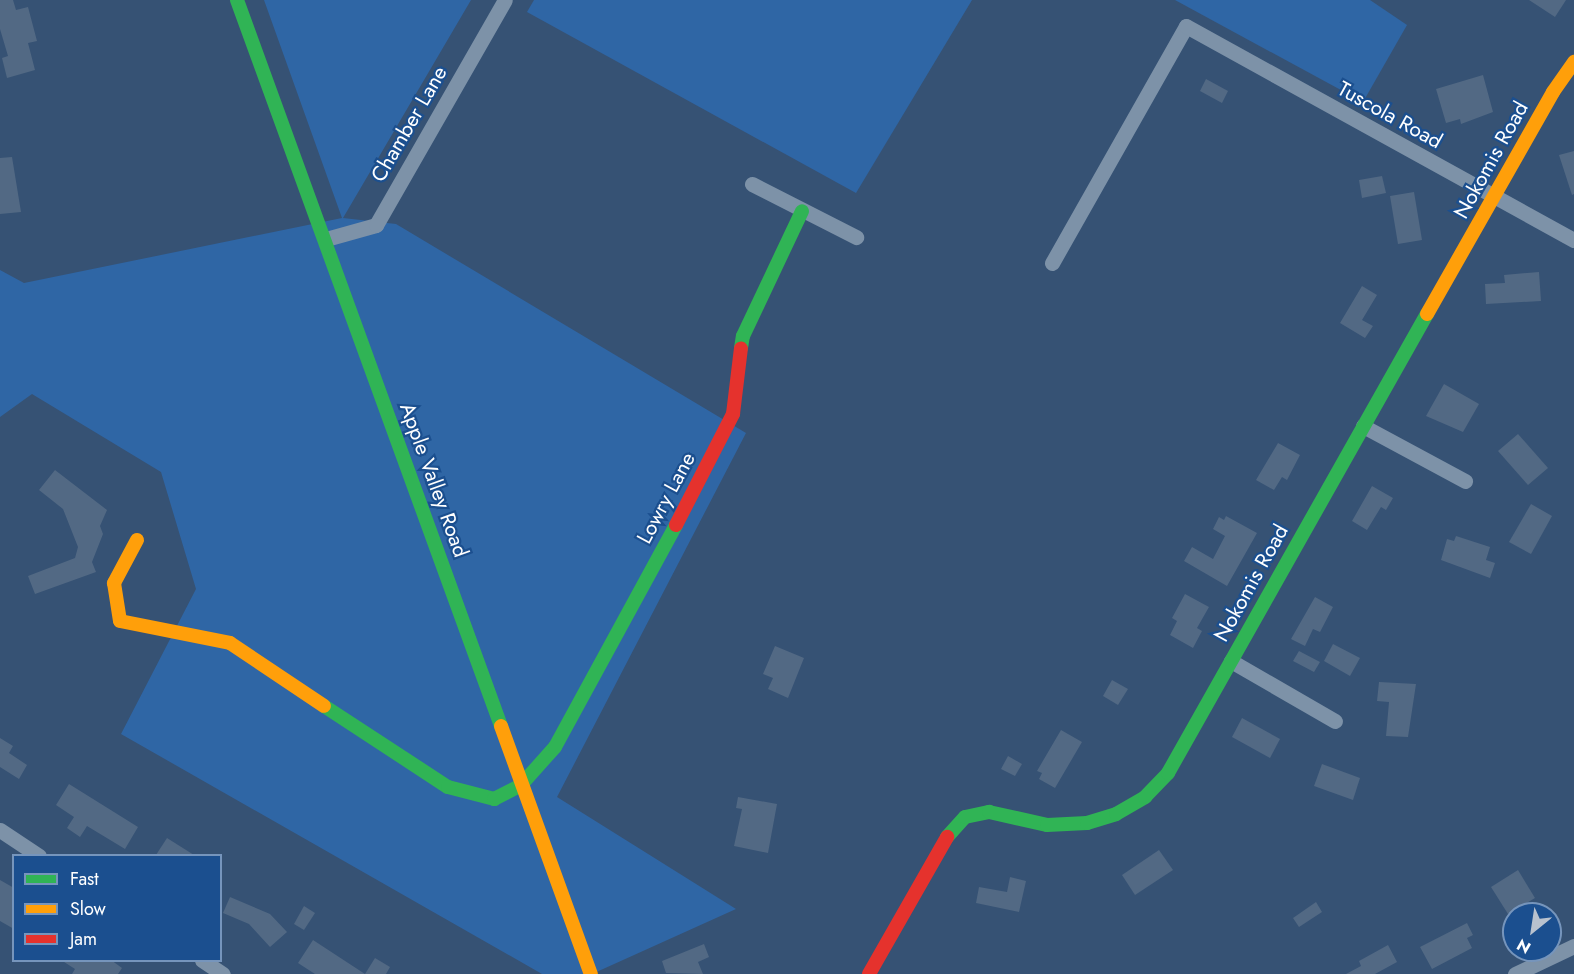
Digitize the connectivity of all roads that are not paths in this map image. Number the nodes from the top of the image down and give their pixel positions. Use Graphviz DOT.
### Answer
graph roads {
  1 [pos="237,0"];
  2 [pos="505,0"];
  3 [pos="1574,62"];
  4 [pos="752,184"];
  5 [pos="1496,197"];
  6 [pos="802,211"];
  7 [pos="856,237"];
  8 [pos="326,239"];
  9 [pos="1574,240"];
  10 [pos="1052,263"];
  11 [pos="1363,426"];
  12 [pos="1465,481"];
  13 [pos="137,540"];
  14 [pos="1231,661"];
  15 [pos="1335,721"];
  16 [pos="521,784"];
  17 [pos="0,830"];
  18 [pos="37,854"];
  19 [pos="1574,946"];
  20 [pos="205,962"];
  21 [pos="223,974"];
  22 [pos="591,974"];
  23 [pos="870,974"];
  24 [pos="1515,974"];
  1 -- 8 [label="street, Apple Valley Road"];
  2 -- 8 [label="street, Chamber Lane"];
  3 -- 5 [label="street, Nokomis Road"];
  4 -- 6 [label="street"];
  5 -- 9 [label="street, Tuscola Road"];
  5 -- 10 [label="street, Tuscola Road"];
  5 -- 11 [label="street, Nokomis Road"];
  6 -- 7 [label="street"];
  6 -- 16 [label="street, Lowry Lane"];
  8 -- 16 [label="street, Apple Valley Road"];
  11 -- 12 [label="street"];
  11 -- 14 [label="street, Nokomis Road"];
  13 -- 16 [label="street, Lowry Lane"];
  14 -- 15 [label="street"];
  14 -- 23 [label="street, Nokomis Road"];
  16 -- 22 [label="street, Apple Valley Road"];
  17 -- 18 [label="street"];
  19 -- 24 [label="street"];
  20 -- 21 [label="street"];
}
